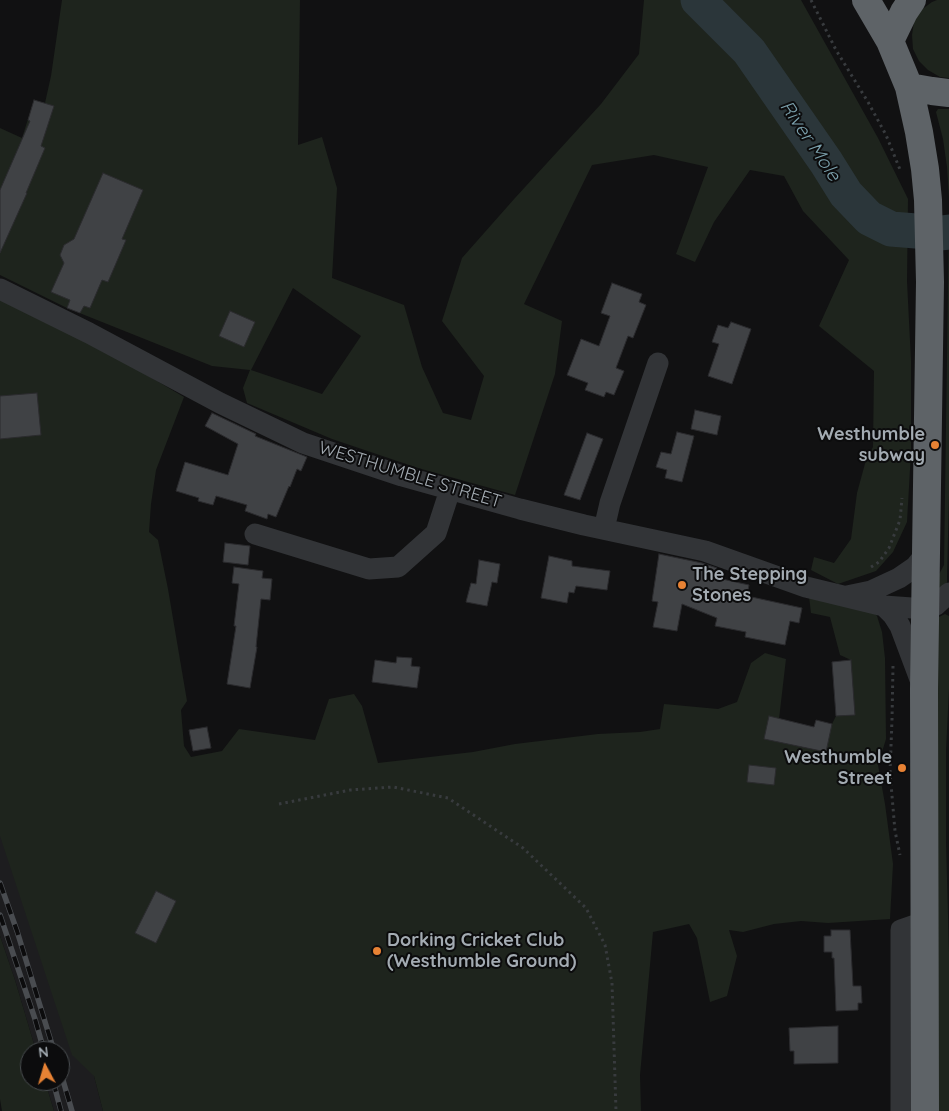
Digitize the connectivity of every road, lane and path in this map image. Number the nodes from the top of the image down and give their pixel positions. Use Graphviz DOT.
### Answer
graph roads {
  1 [pos="811,0"];
  2 [pos="866,0"];
  3 [pos="912,0"];
  4 [pos="890,41"];
  5 [pos="909,87"];
  6 [pos="949,93"];
  7 [pos="904,181"];
  8 [pos="0,288"];
  9 [pos="658,363"];
  10 [pos="450,490"];
  11 [pos="902,490"];
  12 [pos="604,529"];
  13 [pos="254,534"];
  14 [pos="927,552"];
  15 [pos="949,593"];
  16 [pos="844,596"];
  17 [pos="884,606"];
  18 [pos="926,609"];
  19 [pos="893,665"];
  20 [pos="924,689"];
  21 [pos="279,804"];
  22 [pos="900,856"];
  23 [pos="924,922"];
  24 [pos="616,1111"];
  25 [pos="901,1111"];
  26 [pos="925,1111"];
  1 -- 7 [label="path"];
  2 -- 4 [label="highway"];
  3 -- 4 [label="highway"];
  4 -- 5 [label="highway"];
  5 -- 6 [label="highway"];
  5 -- 14 [label="highway"];
  8 -- 10 [label="street, WESTHUMBLE STREET"];
  9 -- 12 [label="street"];
  10 -- 12 [label="street, WESTHUMBLE STREET"];
  10 -- 13 [label="street"];
  11 -- 16 [label="path"];
  12 -- 16 [label="street, WESTHUMBLE STREET"];
  14 -- 16 [label="street, WESTHUMBLE STREET"];
  14 -- 18 [label="highway"];
  15 -- 18 [label="street"];
  16 -- 17 [label="street, WESTHUMBLE STREET"];
  17 -- 18 [label="street, WESTHUMBLE STREET"];
  17 -- 20 [label="street"];
  18 -- 20 [label="highway"];
  19 -- 22 [label="path"];
  20 -- 23 [label="highway"];
  21 -- 24 [label="path"];
  23 -- 25 [label="street"];
  23 -- 26 [label="highway"];
}
